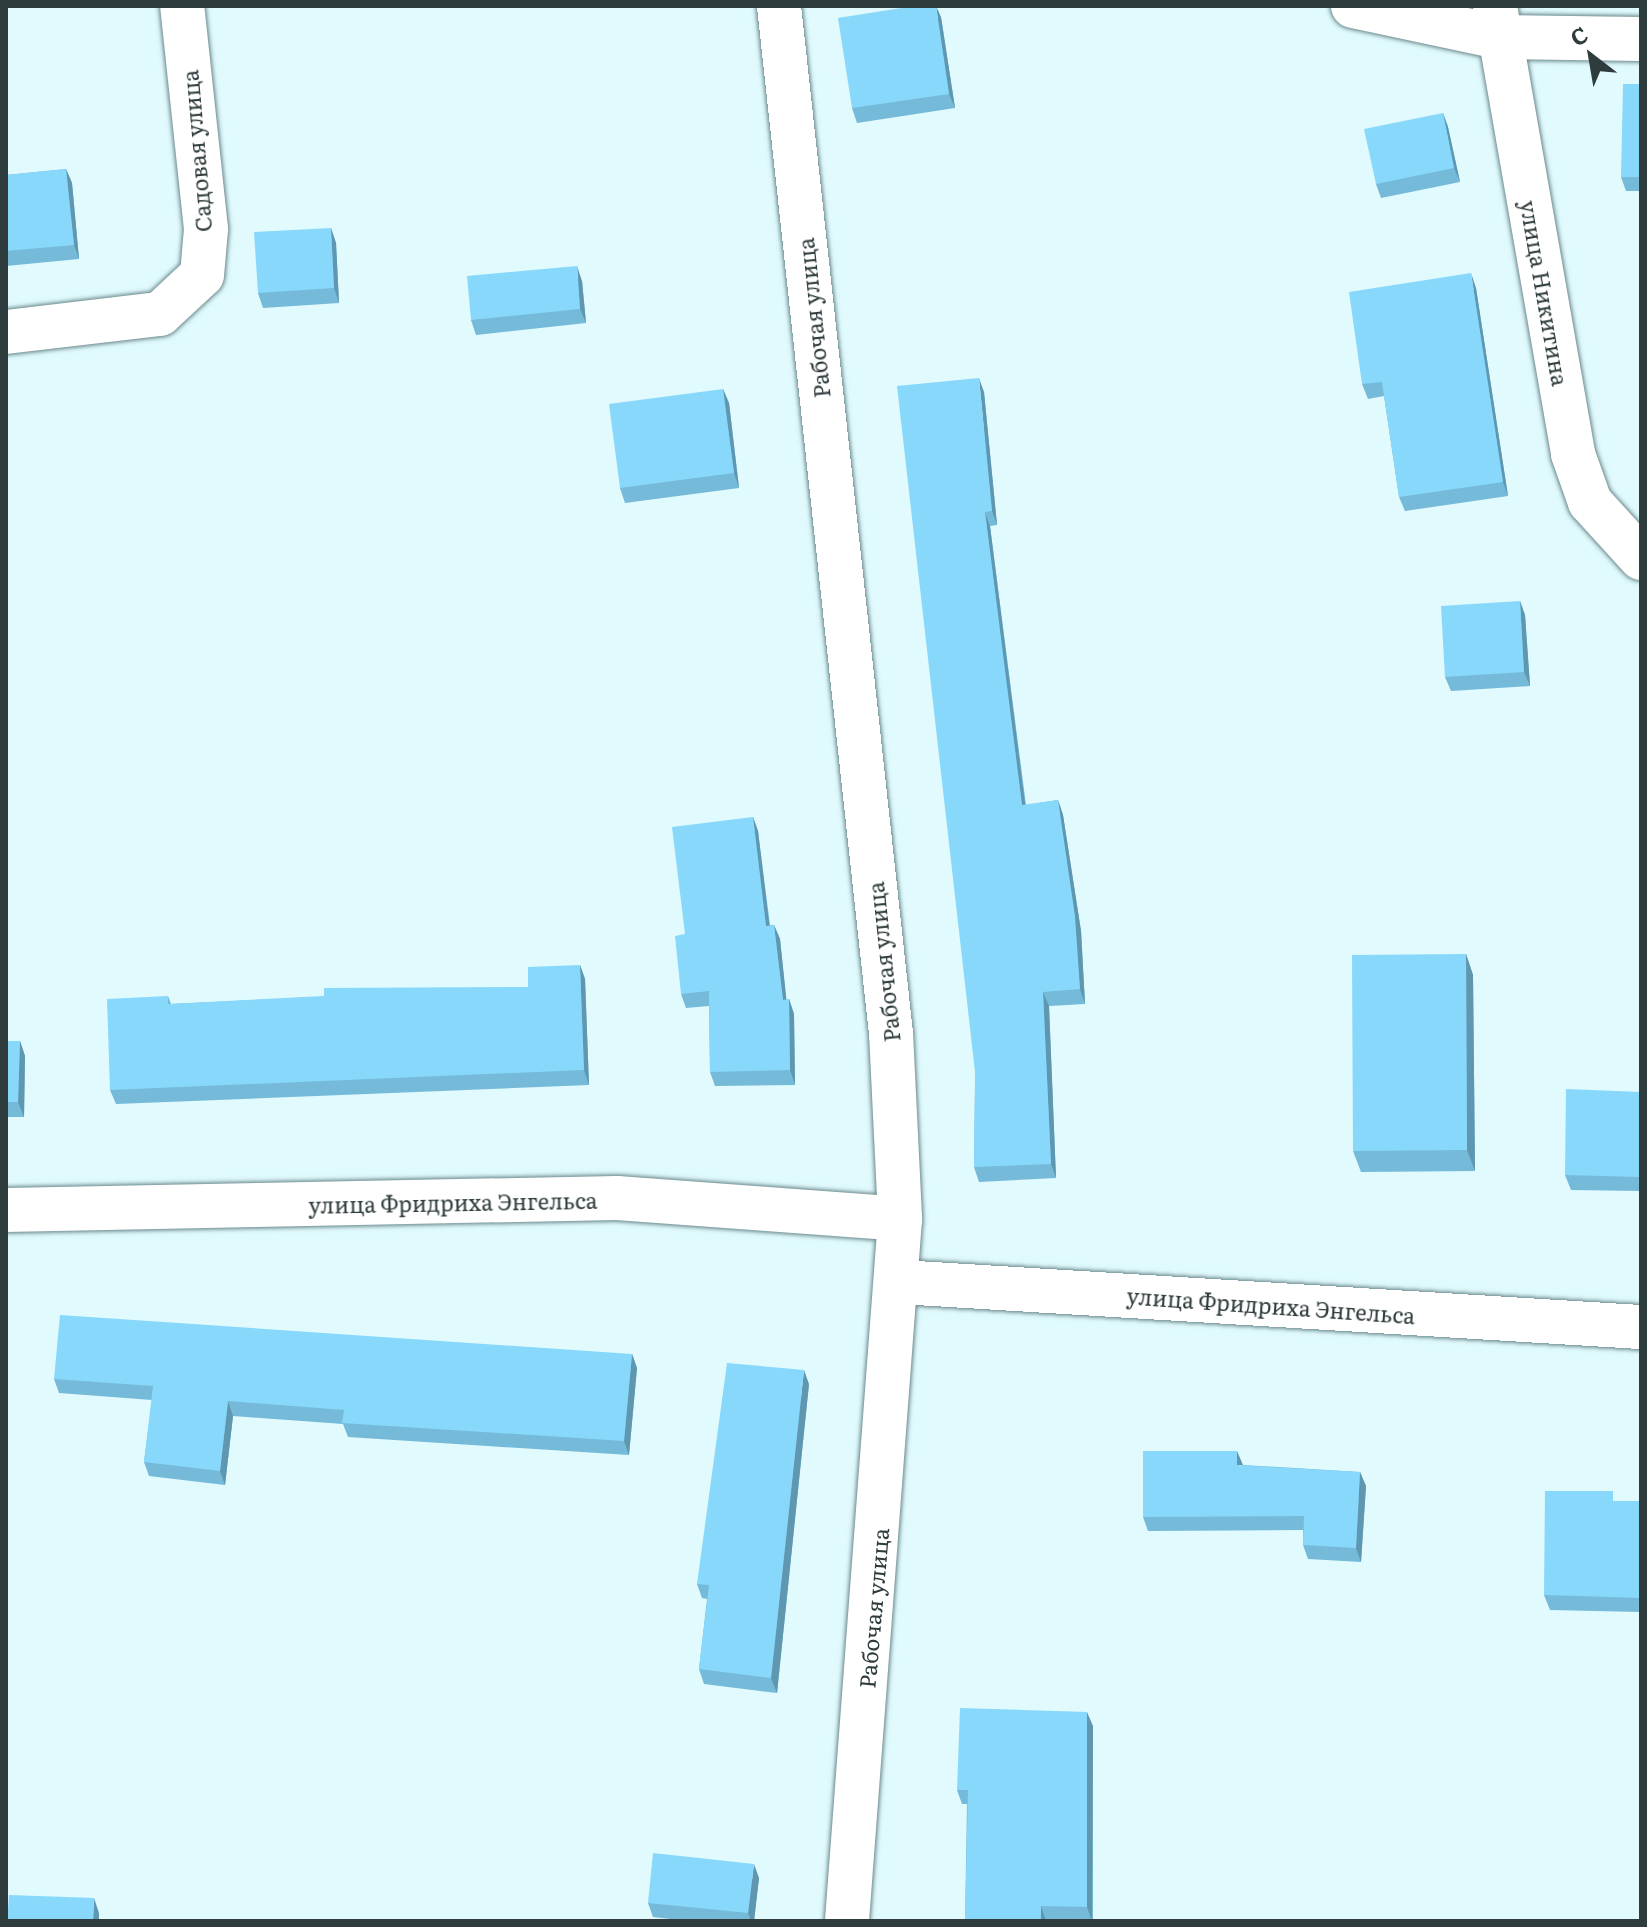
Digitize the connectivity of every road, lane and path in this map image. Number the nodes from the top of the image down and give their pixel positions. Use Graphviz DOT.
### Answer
graph roads {
  1 [pos="182,6"];
  2 [pos="779,6"];
  3 [pos="1353,6"];
  4 [pos="1497,21"];
  5 [pos="1641,39"];
  6 [pos="6,332"];
  7 [pos="1641,558"];
  8 [pos="6,1210"];
  9 [pos="900,1219"];
  10 [pos="900,1282"];
  11 [pos="1641,1327"];
  12 [pos="847,1921"];
  1 -- 6 [label="street, Садовая улица"];
  2 -- 9 [label="street, Рабочая улица"];
  3 -- 4 [label="street"];
  4 -- 5 [label="street"];
  4 -- 7 [label="street, улица Никитина"];
  8 -- 9 [label="street, улица Фридриха Энгельса"];
  9 -- 10 [label="street, Рабочая улица"];
  10 -- 11 [label="street, улица Фридриха Энгельса"];
  10 -- 12 [label="street, Рабочая улица"];
}
